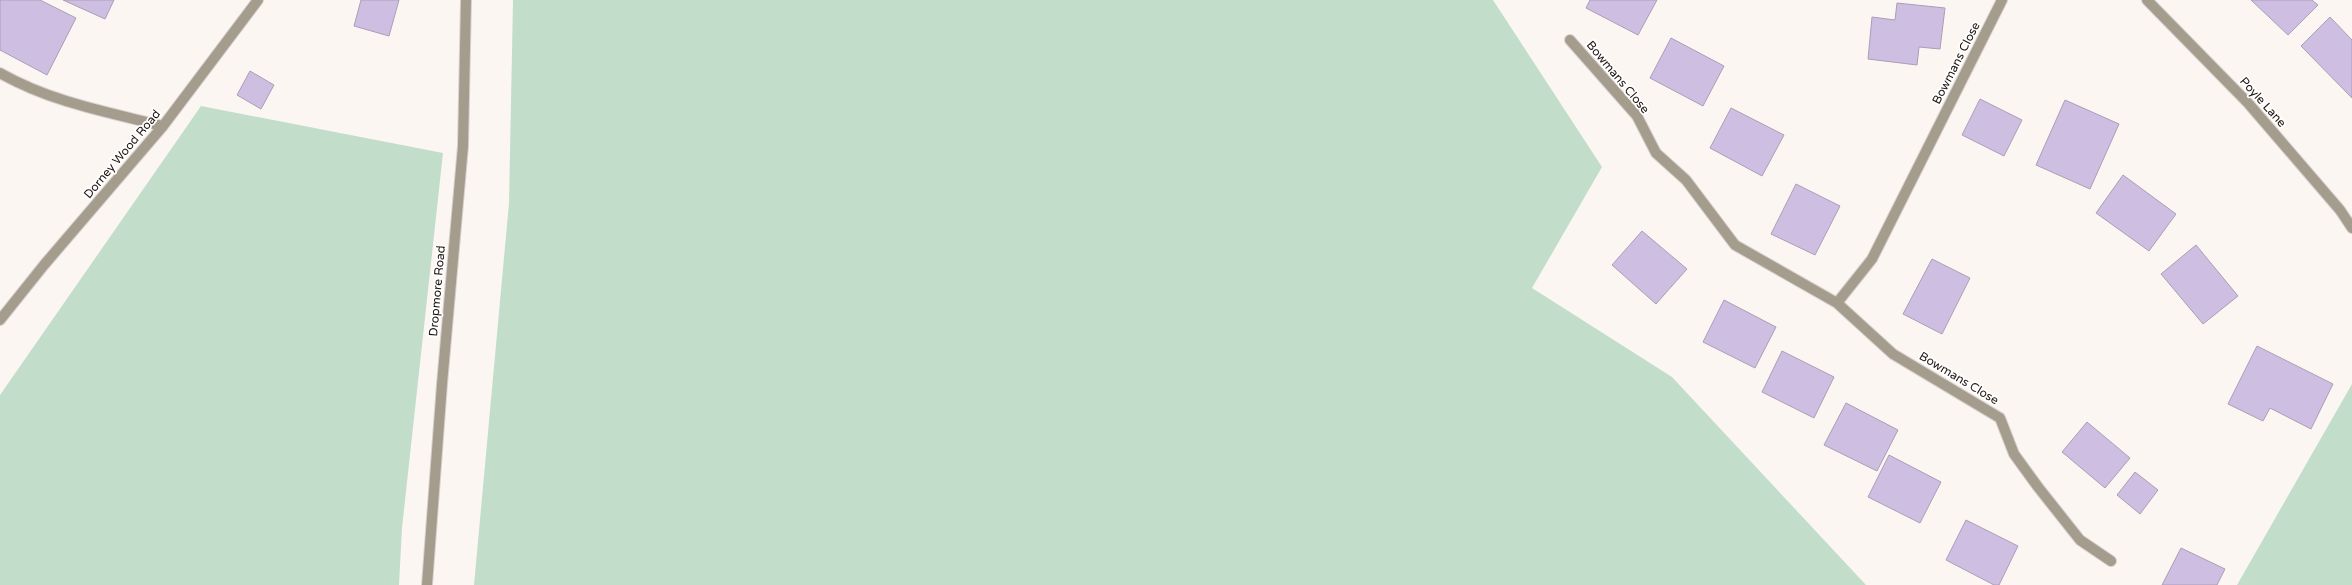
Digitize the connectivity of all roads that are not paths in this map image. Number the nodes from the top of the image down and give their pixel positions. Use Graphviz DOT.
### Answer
graph roads {
  1 [pos="258,0"];
  2 [pos="466,0"];
  3 [pos="2002,0"];
  4 [pos="2147,0"];
  5 [pos="1570,40"];
  6 [pos="0,73"];
  7 [pos="163,126"];
  8 [pos="2352,228"];
  9 [pos="1837,303"];
  10 [pos="0,320"];
  11 [pos="2111,561"];
  12 [pos="427,585"];
  1 -- 7 [label="street, Dorney Wood Road"];
  2 -- 12 [label="street, Dropmore Road"];
  3 -- 9 [label="street, Bowmans Close"];
  4 -- 8 [label="street, Poyle Lane"];
  5 -- 9 [label="street, Bowmans Close"];
  6 -- 7 [label="street"];
  7 -- 10 [label="street, Dorney Wood Road"];
  9 -- 11 [label="street, Bowmans Close"];
}
